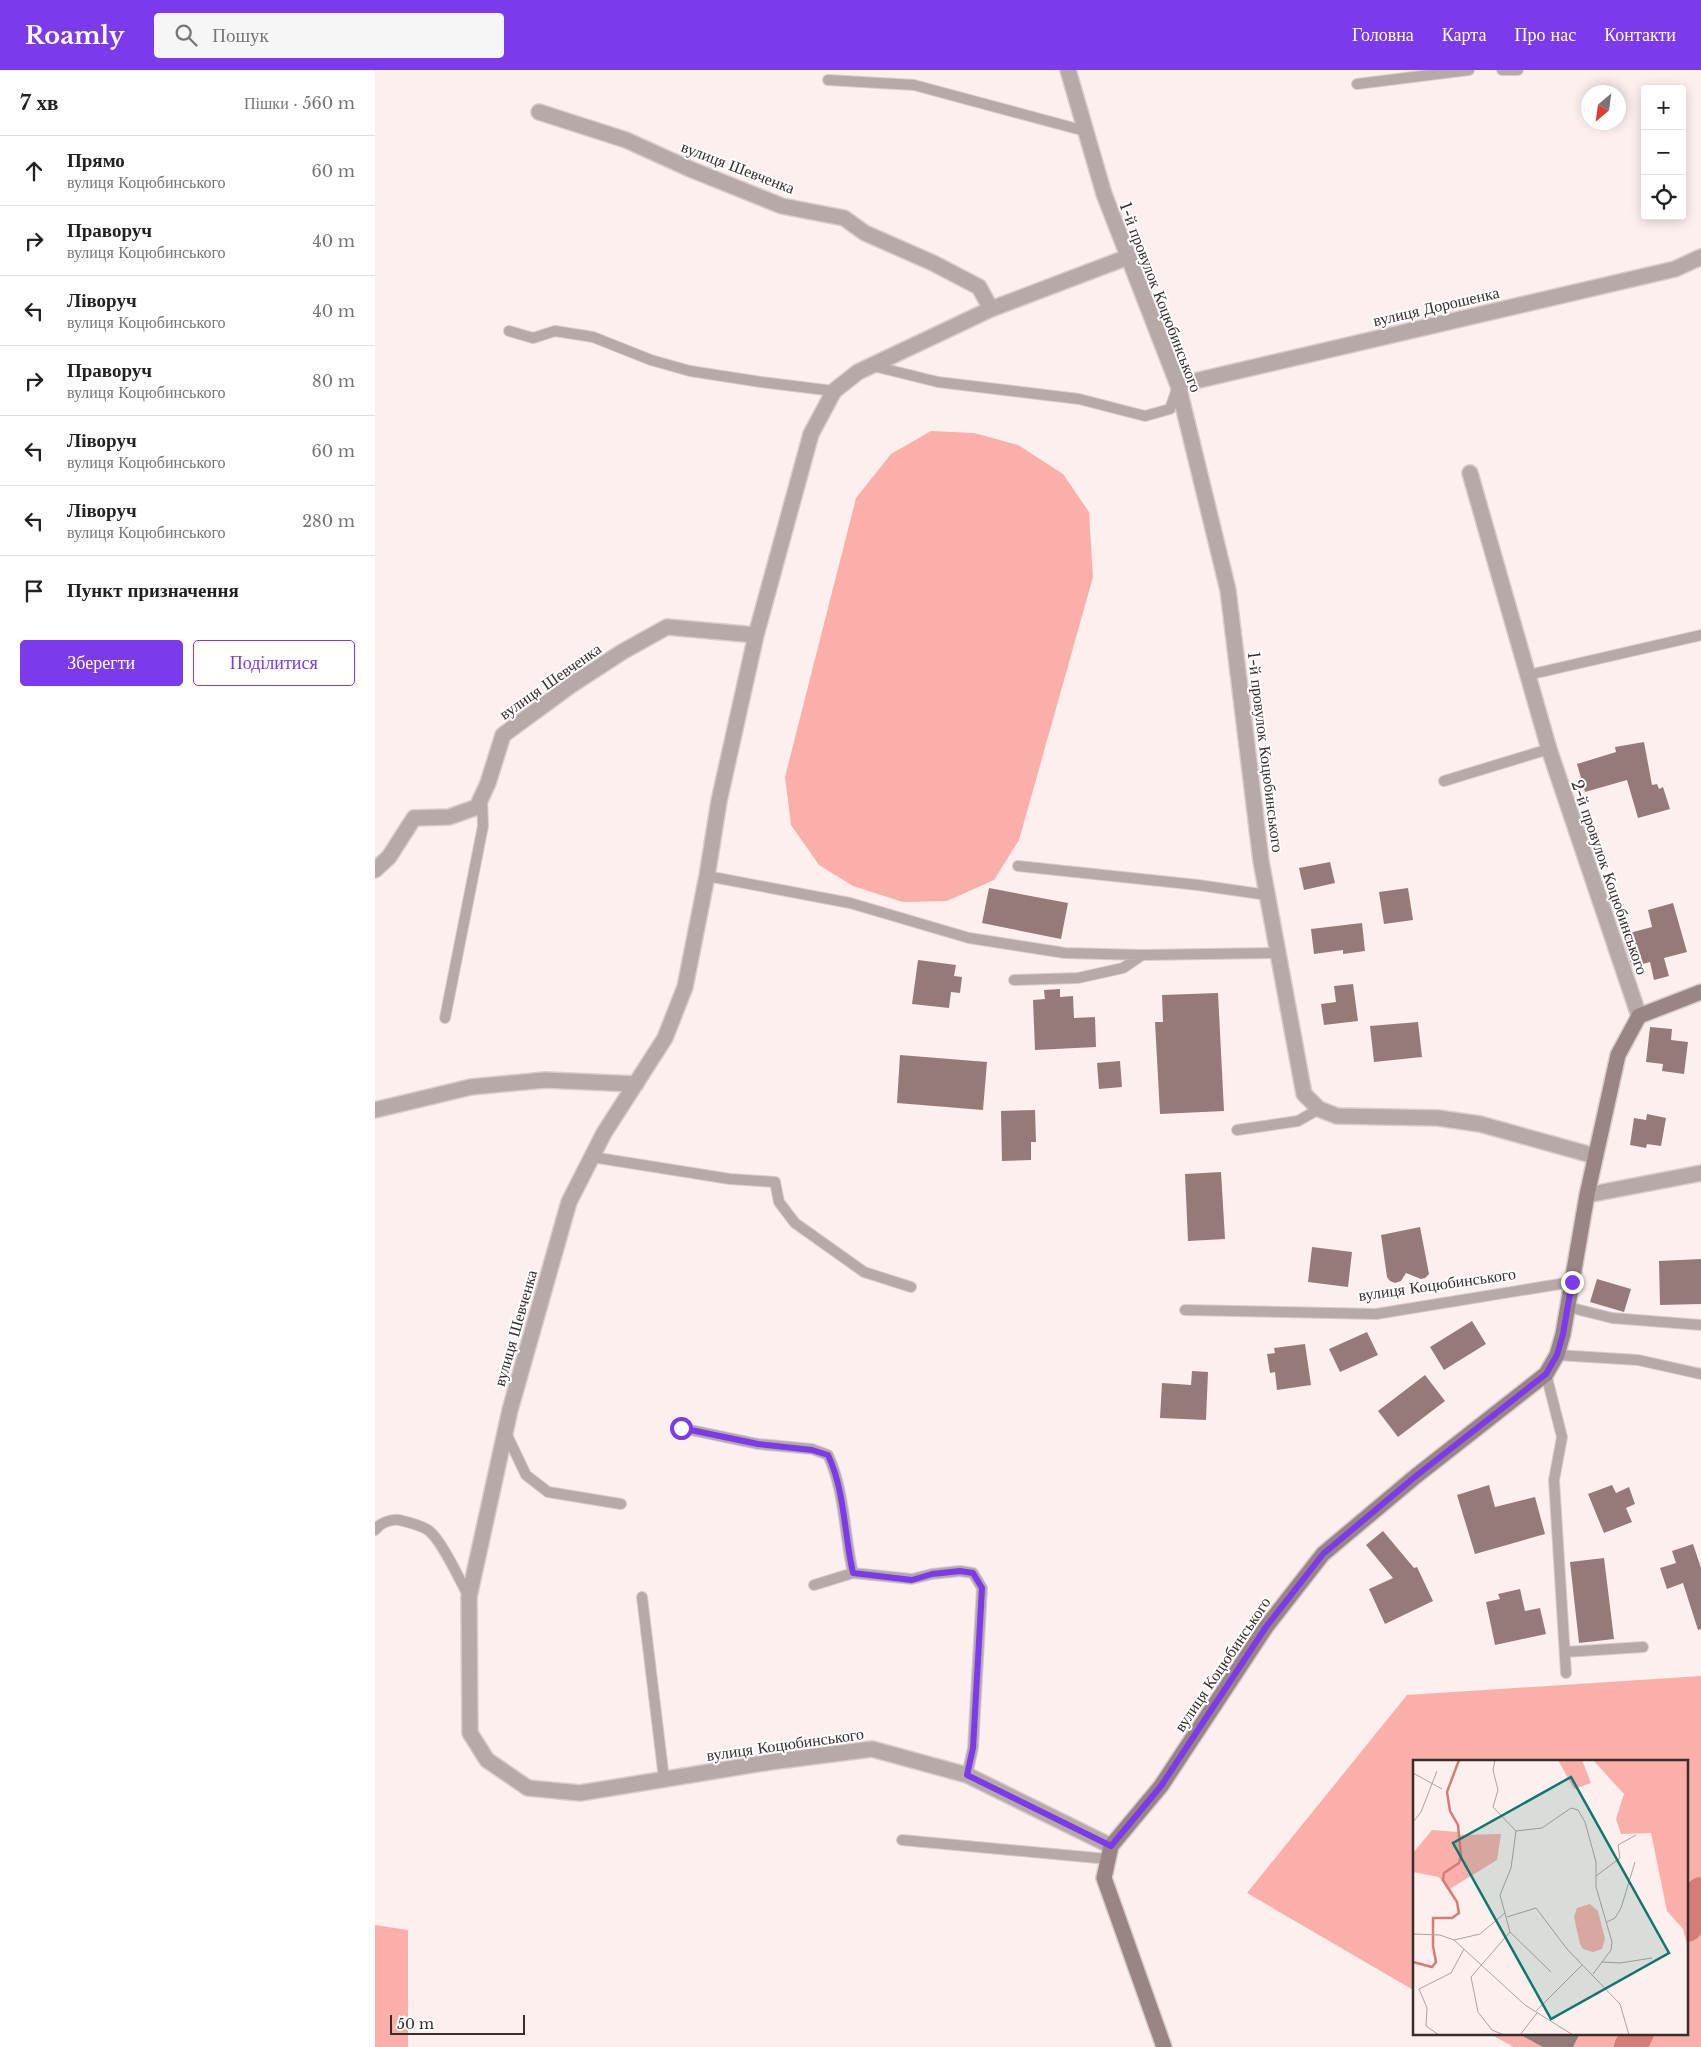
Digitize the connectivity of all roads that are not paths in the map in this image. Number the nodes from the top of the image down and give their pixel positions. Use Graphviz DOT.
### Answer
graph roads {
  1 [pos="1068,70"];
  2 [pos="1469,70"];
  3 [pos="1502,70"];
  4 [pos="1518,70"];
  5 [pos="829,80"];
  6 [pos="1357,84"];
  7 [pos="539,112"];
  8 [pos="1085,131"];
  9 [pos="1128,257"];
  10 [pos="1701,257"];
  11 [pos="991,309"];
  12 [pos="509,331"];
  13 [pos="873,366"];
  14 [pos="1178,385"];
  15 [pos="834,391"];
  16 [pos="1470,473"];
  17 [pos="757,635"];
  18 [pos="1701,635"];
  19 [pos="1528,675"];
  20 [pos="1549,749"];
  21 [pos="1444,781"];
  22 [pos="482,796"];
  23 [pos="1017,866"];
  24 [pos="375,870"];
  25 [pos="707,876"];
  26 [pos="1267,895"];
  27 [pos="1278,953"];
  28 [pos="1142,955"];
  29 [pos="1014,980"];
  30 [pos="1701,992"];
  31 [pos="1639,1016"];
  32 [pos="445,1018"];
  33 [pos="635,1084"];
  34 [pos="1319,1109"];
  35 [pos="375,1110"];
  36 [pos="1237,1130"];
  37 [pos="1595,1156"];
  38 [pos="592,1157"];
  39 [pos="1701,1173"];
  40 [pos="1587,1195"];
  41 [pos="1572,1282"];
  42 [pos="911,1287"];
  43 [pos="1568,1307"];
  44 [pos="1185,1310"];
  45 [pos="1701,1325"];
  46 [pos="1557,1355"];
  47 [pos="1546,1374"];
  48 [pos="1701,1374"];
  49 [pos="681,1428"];
  50 [pos="505,1431"];
  51 [pos="621,1504"];
  52 [pos="375,1530"];
  53 [pos="853,1573"];
  54 [pos="814,1584"];
  55 [pos="469,1597"];
  56 [pos="642,1597"];
  57 [pos="1643,1647"];
  58 [pos="1565,1652"];
  59 [pos="1566,1673"];
  60 [pos="487,1760"];
  61 [pos="967,1775"];
  62 [pos="664,1779"];
  63 [pos="903,1840"];
  64 [pos="1110,1853"];
  65 [pos="1164,2047"];
  1 -- 8 [label="street, 1-й провулок Коцюбинського"];
  2 -- 6 [label="lane"];
  3 -- 4 [label="lane"];
  5 -- 8 [label="lane"];
  7 -- 11 [label="street, вулиця Шевченка"];
  8 -- 9 [label="street, 1-й провулок Коцюбинського"];
  9 -- 11 [label="street, вулиця Шевченка"];
  9 -- 14 [label="street, 1-й провулок Коцюбинського"];
  10 -- 14 [label="street, вулиця Дорошенка"];
  11 -- 13 [label="street, вулиця Шевченка"];
  12 -- 15 [label="lane"];
  13 -- 14 [label="lane"];
  13 -- 15 [label="street, вулиця Шевченка"];
  14 -- 26 [label="street, 1-й провулок Коцюбинського"];
  15 -- 17 [label="street, вулиця Шевченка"];
  16 -- 19 [label="street, 2-й провулок Коцюбинського"];
  17 -- 22 [label="street, вулиця Шевченка"];
  17 -- 25 [label="street, вулиця Шевченка"];
  18 -- 19 [label="lane"];
  19 -- 20 [label="street, 2-й провулок Коцюбинського"];
  20 -- 21 [label="lane"];
  20 -- 31 [label="street, 2-й провулок Коцюбинського"];
  22 -- 24 [label="street, вулиця Шевченка"];
  22 -- 32 [label="lane"];
  23 -- 26 [label="lane"];
  25 -- 28 [label="lane"];
  25 -- 33 [label="street, вулиця Шевченка"];
  26 -- 27 [label="street, 1-й провулок Коцюбинського"];
  27 -- 28 [label="lane"];
  27 -- 34 [label="street, 1-й провулок Коцюбинського"];
  28 -- 29 [label="lane"];
  30 -- 31 [label="street"];
  31 -- 37 [label="street, вулиця Коцюбинського"];
  33 -- 35 [label="street"];
  33 -- 38 [label="street, вулиця Шевченка"];
  34 -- 36 [label="lane"];
  34 -- 37 [label="street"];
  37 -- 40 [label="street, вулиця Коцюбинського"];
  38 -- 42 [label="lane"];
  38 -- 50 [label="street, вулиця Шевченка"];
  39 -- 40 [label="street"];
  40 -- 41 [label="street, вулиця Коцюбинського"];
  41 -- 43 [label="street, вулиця Коцюбинського"];
  41 -- 44 [label="lane, вулиця Коцюбинського"];
  43 -- 45 [label="lane"];
  43 -- 46 [label="street, вулиця Коцюбинського"];
  46 -- 47 [label="street, вулиця Коцюбинського"];
  46 -- 48 [label="lane"];
  47 -- 58 [label="lane"];
  47 -- 64 [label="street, вулиця Коцюбинського"];
  49 -- 53 [label="lane"];
  50 -- 51 [label="lane"];
  50 -- 55 [label="street, вулиця Шевченка"];
  52 -- 55 [label="lane, вулиця Шевченка"];
  53 -- 54 [label="lane"];
  53 -- 61 [label="lane"];
  55 -- 60 [label="street, вулиця Шевченка"];
  56 -- 62 [label="lane"];
  57 -- 58 [label="lane"];
  58 -- 59 [label="lane"];
  60 -- 62 [label="street, вулиця Коцюбинського"];
  61 -- 62 [label="street, вулиця Коцюбинського"];
  61 -- 64 [label="street, вулиця Коцюбинського"];
  63 -- 64 [label="lane"];
  64 -- 65 [label="street"];
}
